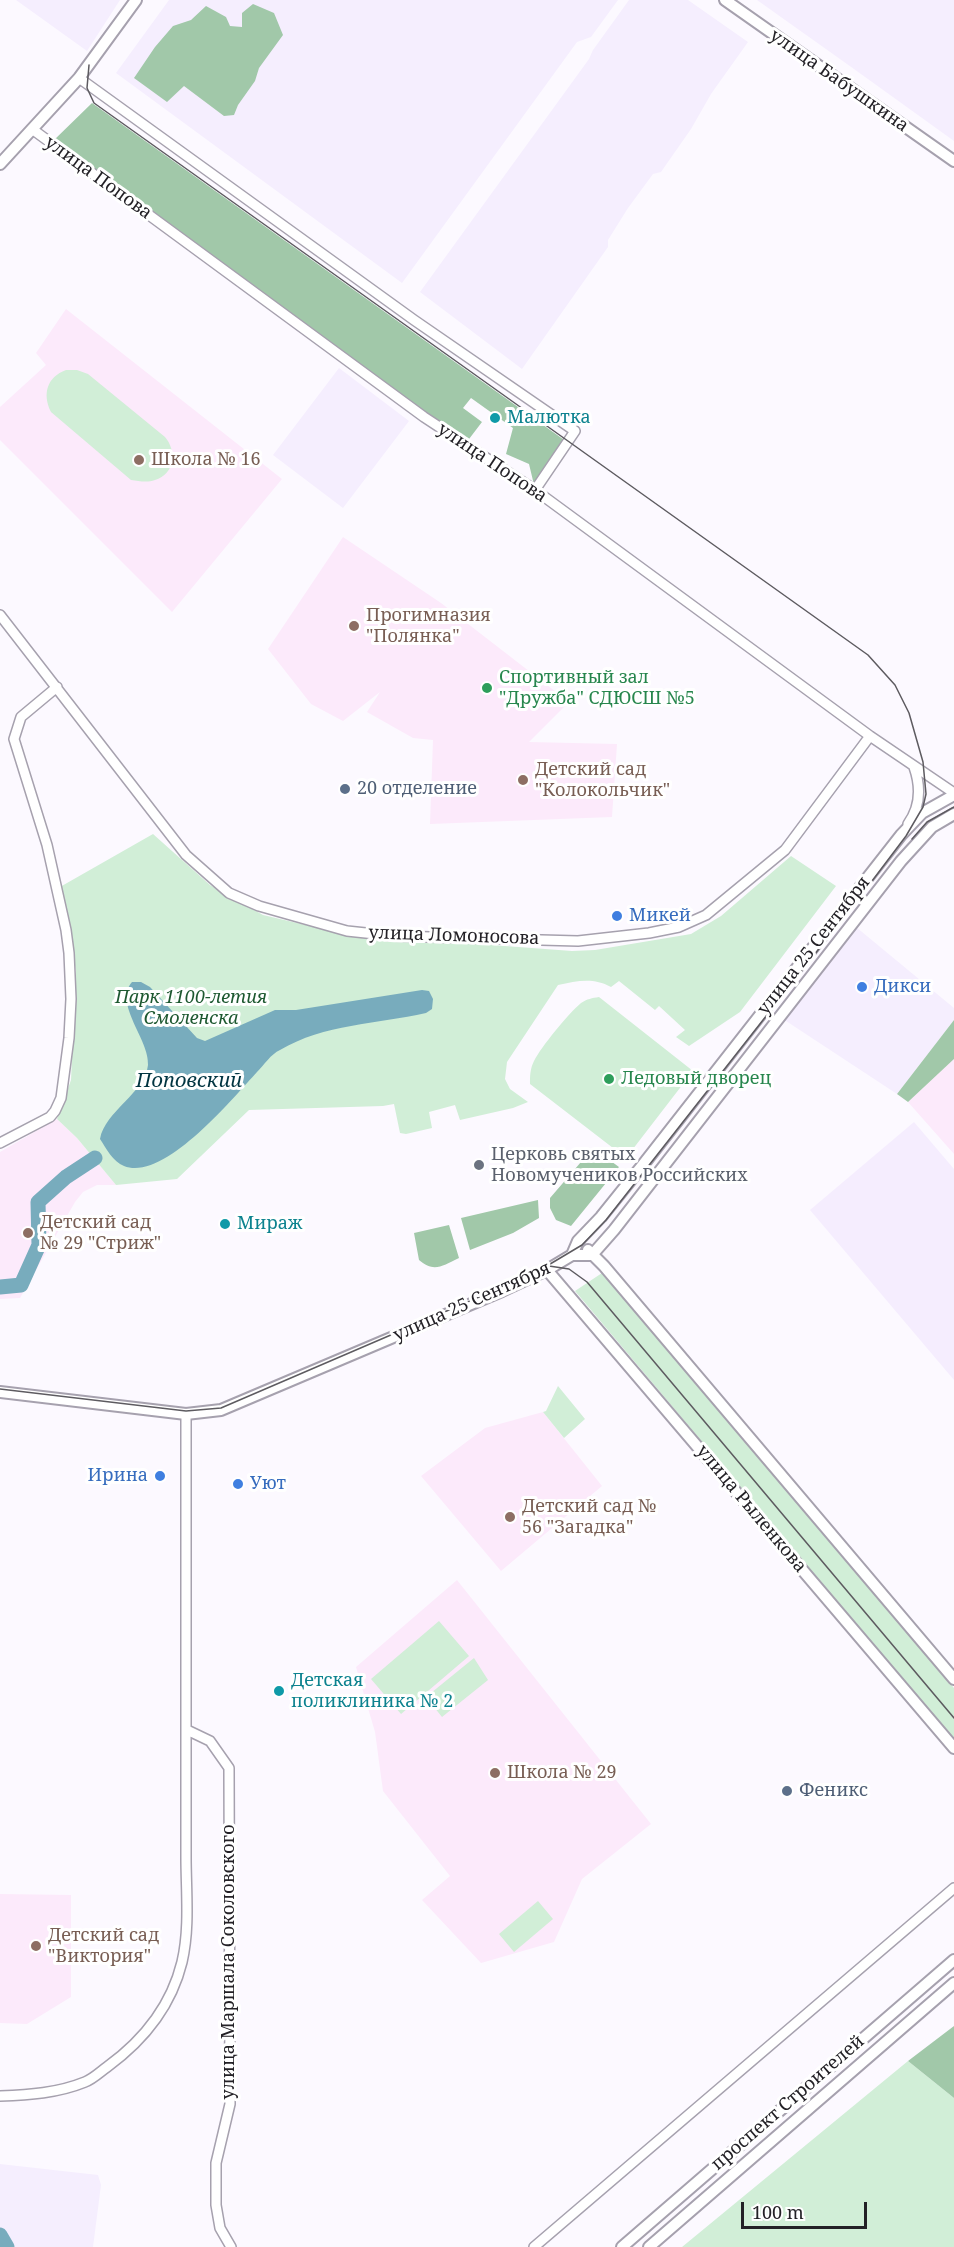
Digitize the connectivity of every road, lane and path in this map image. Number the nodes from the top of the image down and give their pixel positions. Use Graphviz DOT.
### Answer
graph roads {
  1 [pos="136,0"];
  2 [pos="725,0"];
  3 [pos="79,78"];
  4 [pos="32,129"];
  5 [pos="954,161"];
  6 [pos="0,164"];
  7 [pos="535,490"];
  8 [pos="0,615"];
  9 [pos="57,687"];
  10 [pos="870,736"];
  11 [pos="914,767"];
  12 [pos="954,794"];
  13 [pos="954,814"];
  14 [pos="901,835"];
  15 [pos="0,1143"];
  16 [pos="578,1241"];
  17 [pos="572,1255"];
  18 [pos="592,1255"];
  19 [pos="547,1270"];
  20 [pos="0,1392"];
  21 [pos="186,1414"];
  22 [pos="954,1679"];
  23 [pos="187,1730"];
  24 [pos="954,1748"];
  25 [pos="954,1888"];
  26 [pos="954,1960"];
  27 [pos="954,1983"];
  28 [pos="0,2096"];
  29 [pos="231,2247"];
  30 [pos="534,2247"];
  31 [pos="622,2247"];
  32 [pos="649,2247"];
  1 -- 3 [label="main road"];
  2 -- 5 [label="main road, улица Бабушкина"];
  3 -- 4 [label="main road"];
  3 -- 7 [label="street"];
  4 -- 6 [label="main road"];
  4 -- 7 [label="street, улица Попова"];
  7 -- 10 [label="street, улица Попова"];
  8 -- 9 [label="street, улица Ломоносова"];
  9 -- 10 [label="street, улица Ломоносова"];
  9 -- 15 [label="street"];
  10 -- 11 [label="street, улица Попова"];
  11 -- 12 [label="street, улица Попова"];
  11 -- 14 [label="street"];
  12 -- 14 [label="main road, улица 25 Сентября"];
  13 -- 18 [label="main road"];
  14 -- 16 [label="main road, улица 25 Сентября"];
  16 -- 17 [label="main road, улица 25 Сентября"];
  16 -- 18 [label="main road"];
  17 -- 18 [label="main road"];
  17 -- 19 [label="main road, улица 25 Сентября"];
  18 -- 22 [label="main road"];
  19 -- 21 [label="main road, улица 25 Сентября"];
  19 -- 24 [label="main road, улица Рыленкова"];
  20 -- 21 [label="main road, улица 25 Сентября"];
  21 -- 23 [label="street"];
  23 -- 28 [label="street"];
  23 -- 29 [label="street, улица Маршала Соколовского"];
  25 -- 30 [label="street"];
  26 -- 31 [label="main road, проспект Строителей"];
  27 -- 32 [label="main road, проспект Строителей"];
}
